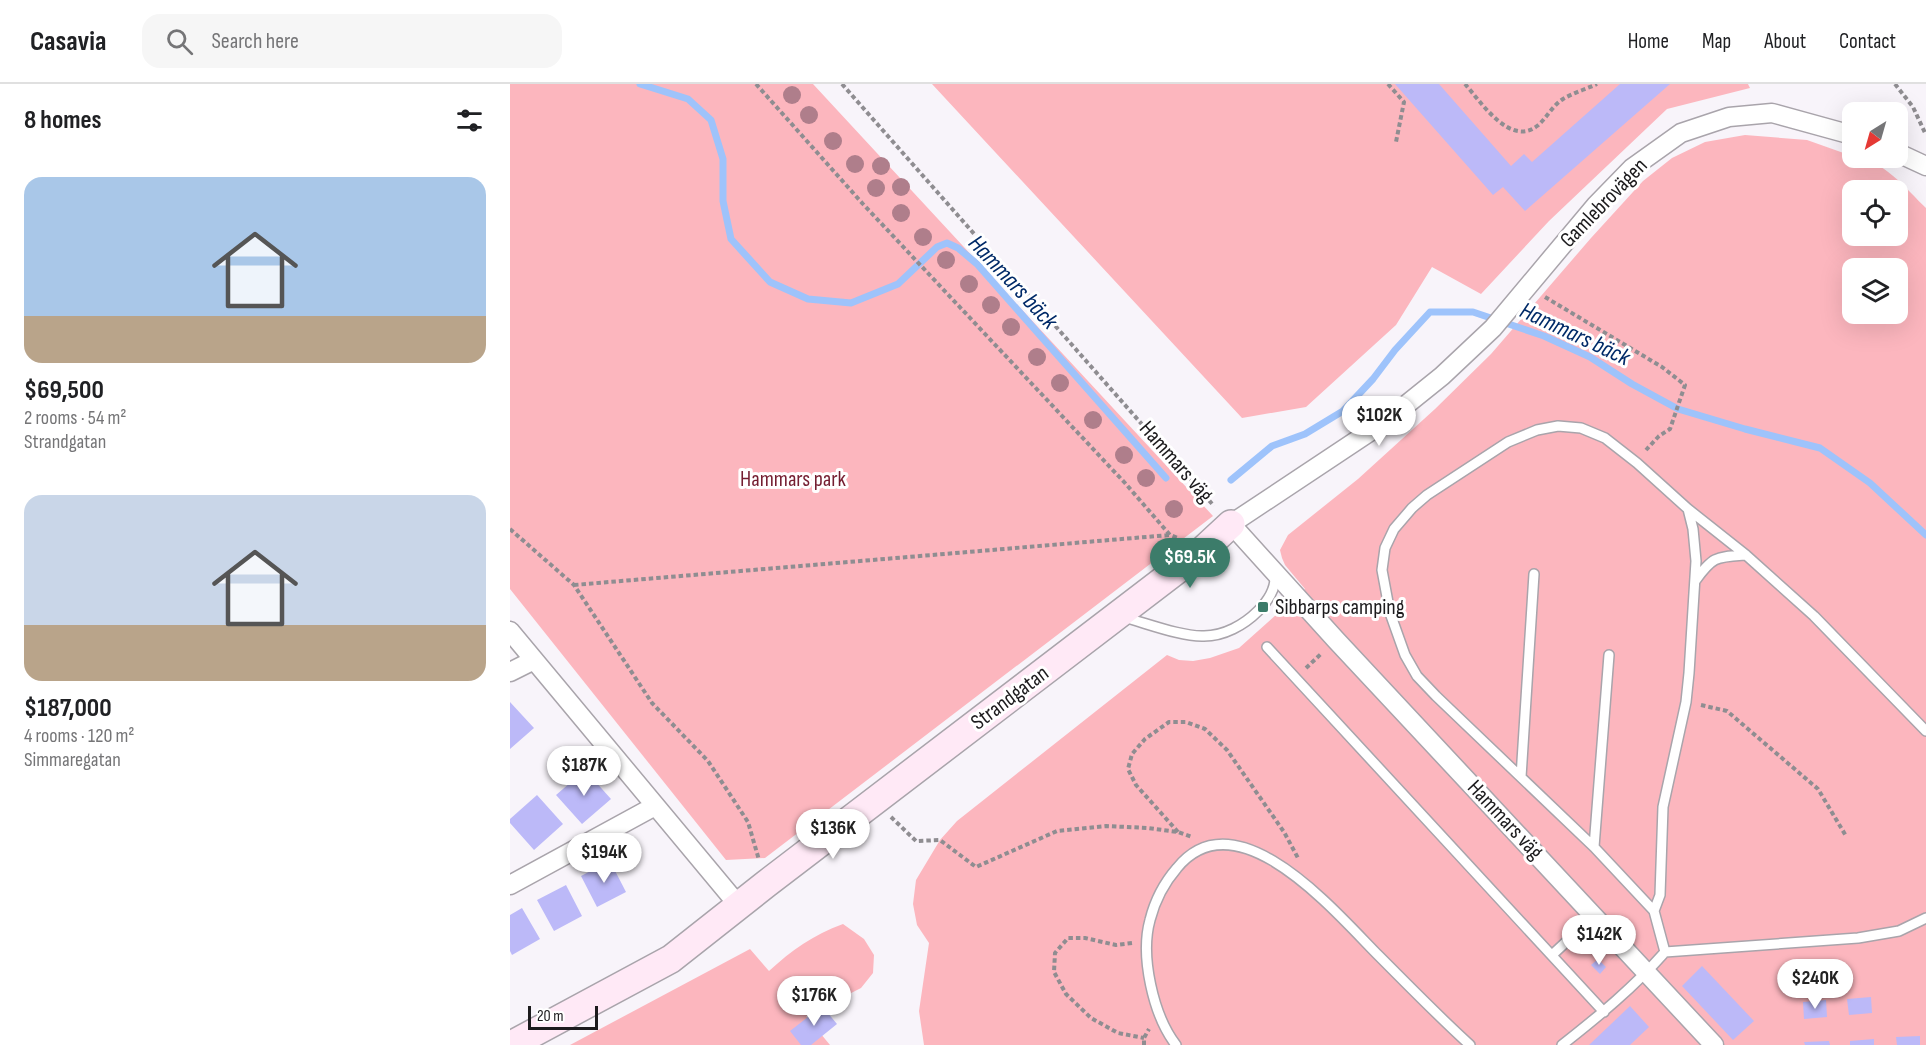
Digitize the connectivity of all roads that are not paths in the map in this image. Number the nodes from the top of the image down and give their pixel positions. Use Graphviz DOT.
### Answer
graph roads {
  1 [pos="1842,132"];
  2 [pos="1908,158"];
  3 [pos="1926,166"];
  4 [pos="1493,328"];
  5 [pos="1688,509"];
  6 [pos="1231,525"];
  7 [pos="1746,555"];
  8 [pos="1534,574"];
  9 [pos="1275,575"];
  10 [pos="1695,581"];
  11 [pos="1118,615"];
  12 [pos="510,631"];
  13 [pos="1267,647"];
  14 [pos="1609,656"];
  15 [pos="534,660"];
  16 [pos="510,672"];
  17 [pos="1926,731"];
  18 [pos="1521,777"];
  19 [pos="655,806"];
  20 [pos="1594,847"];
  21 [pos="510,885"];
  22 [pos="739,906"];
  23 [pos="1654,911"];
  24 [pos="1594,916"];
  25 [pos="1926,918"];
  26 [pos="1665,952"];
  27 [pos="1552,956"];
  28 [pos="1647,973"];
  29 [pos="1604,1012"];
  30 [pos="511,1045"];
  31 [pos="1176,1045"];
  32 [pos="1470,1045"];
  33 [pos="1562,1045"];
  34 [pos="1714,1045"];
  1 -- 4 [label="street, Gamlebrovägen"];
  2 -- 3 [label="street"];
  4 -- 6 [label="street, Strandgatan"];
  5 -- 7 [label="lane"];
  5 -- 10 [label="lane"];
  5 -- 18 [label="lane"];
  6 -- 9 [label="street, Hammars väg"];
  6 -- 11 [label="street, Strandgatan"];
  7 -- 10 [label="lane"];
  7 -- 17 [label="lane"];
  8 -- 18 [label="lane"];
  9 -- 11 [label="lane"];
  9 -- 24 [label="street, Hammars väg"];
  10 -- 23 [label="lane"];
  11 -- 22 [label="street, Strandgatan"];
  12 -- 15 [label="street"];
  13 -- 27 [label="lane"];
  14 -- 20 [label="lane"];
  15 -- 16 [label="street"];
  15 -- 19 [label="street"];
  18 -- 20 [label="lane"];
  19 -- 21 [label="street"];
  19 -- 22 [label="street"];
  20 -- 23 [label="lane"];
  22 -- 30 [label="street, Strandgatan"];
  23 -- 26 [label="lane"];
  24 -- 27 [label="lane"];
  24 -- 28 [label="street, Hammars väg"];
  25 -- 26 [label="lane"];
  26 -- 28 [label="lane"];
  27 -- 29 [label="lane"];
  28 -- 29 [label="lane"];
  28 -- 34 [label="street, Hammars väg"];
  29 -- 33 [label="lane"];
  31 -- 32 [label="lane"];
}
